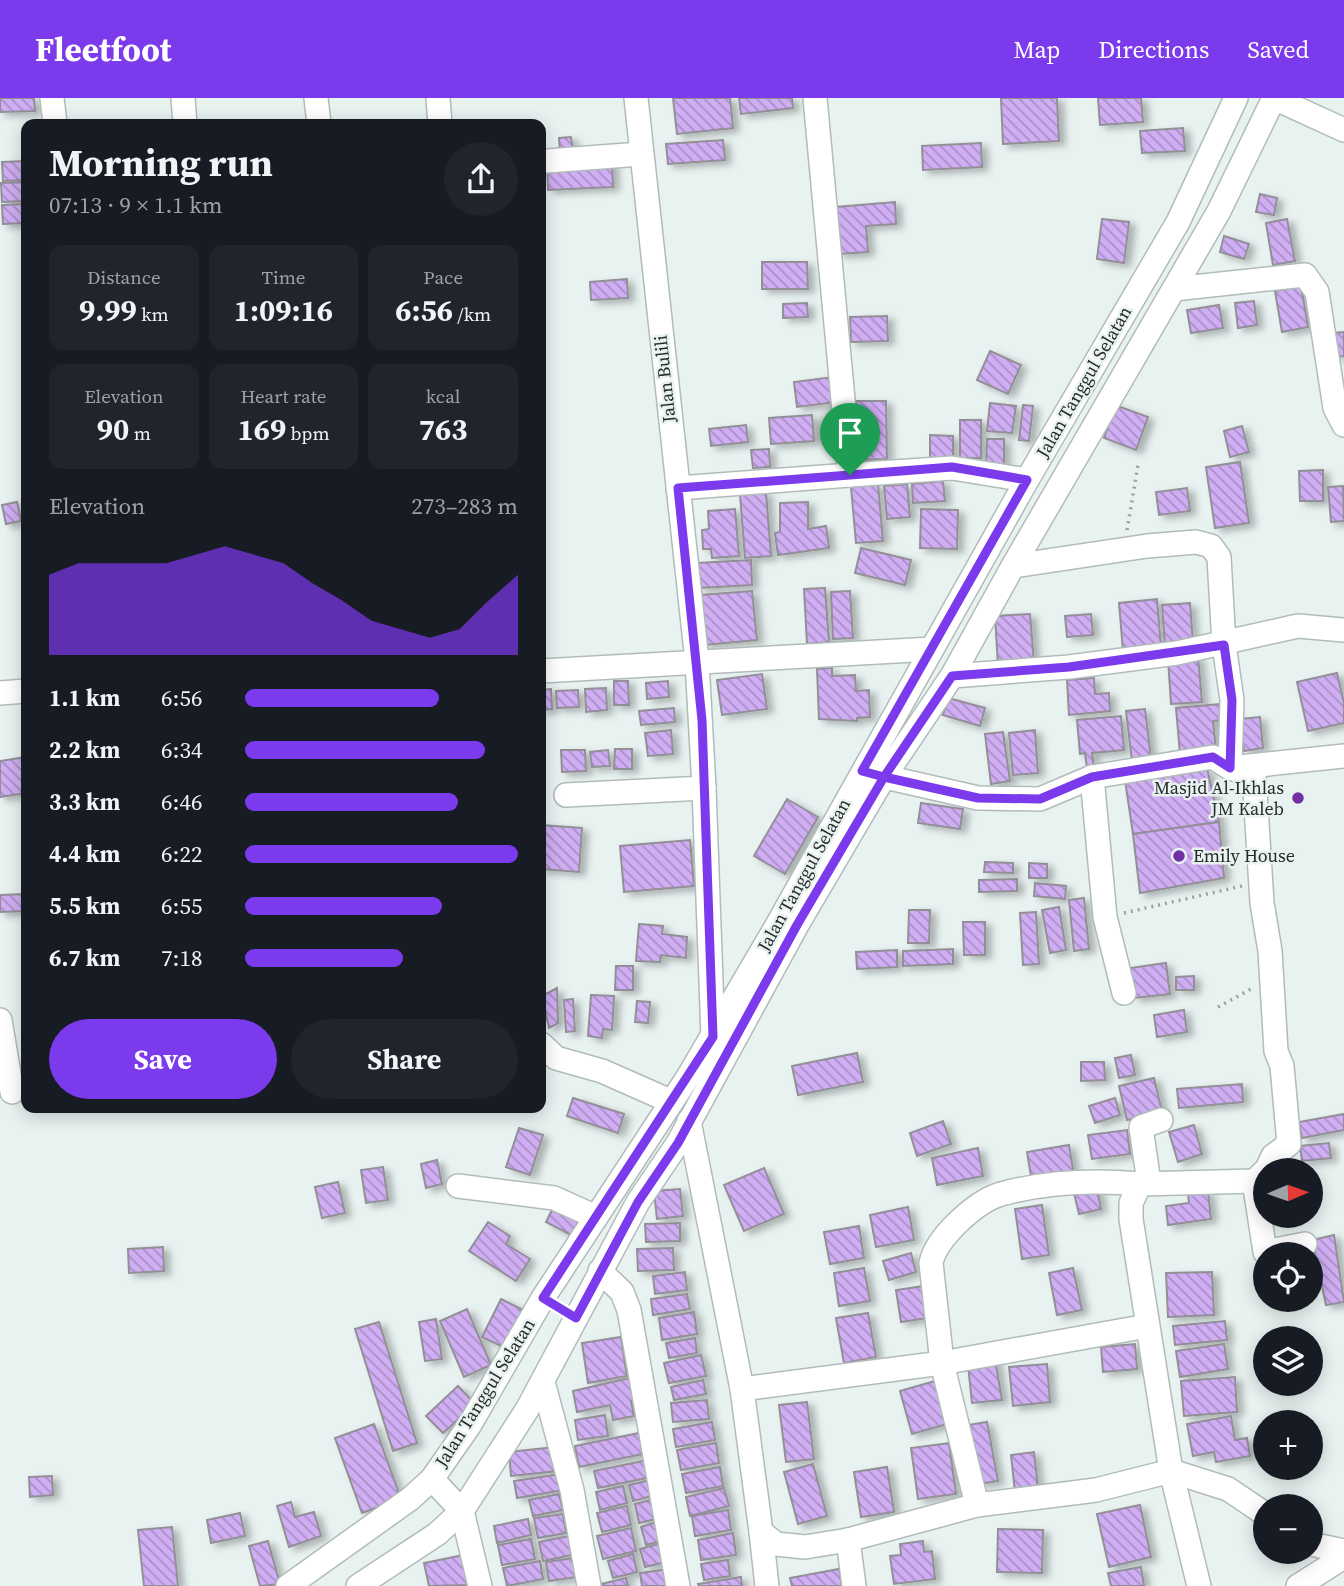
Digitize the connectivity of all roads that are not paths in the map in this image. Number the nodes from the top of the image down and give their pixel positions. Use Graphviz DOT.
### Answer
graph roads {
  1 [pos="52,98"];
  2 [pos="183,98"];
  3 [pos="316,98"];
  4 [pos="438,98"];
  5 [pos="636,98"];
  6 [pos="815,98"];
  7 [pos="1236,98"];
  8 [pos="1274,98"];
  9 [pos="54,119"];
  10 [pos="185,119"];
  11 [pos="318,119"];
  12 [pos="440,119"];
  13 [pos="1344,130"];
  14 [pos="641,154"];
  15 [pos="547,161"];
  16 [pos="1174,289"];
  17 [pos="1333,321"];
  18 [pos="1344,425"];
  19 [pos="850,475"];
  20 [pos="1027,480"];
  21 [pos="678,488"];
  22 [pos="1013,566"];
  23 [pos="1344,630"];
  24 [pos="1224,645"];
  25 [pos="932,649"];
  26 [pos="697,660"];
  27 [pos="546,671"];
  28 [pos="952,676"];
  29 [pos="21,691"];
  30 [pos="0,693"];
  31 [pos="1344,756"];
  32 [pos="1230,768"];
  33 [pos="862,771"];
  34 [pos="884,777"];
  35 [pos="1092,777"];
  36 [pos="704,788"];
  37 [pos="566,795"];
  38 [pos="1124,993"];
  39 [pos="0,1020"];
  40 [pos="713,1037"];
  41 [pos="546,1049"];
  42 [pos="13,1092"];
  43 [pos="670,1101"];
  44 [pos="1161,1120"];
  45 [pos="689,1121"];
  46 [pos="1272,1158"];
  47 [pos="1253,1175"];
  48 [pos="1144,1183"];
  49 [pos="458,1186"];
  50 [pos="596,1217"];
  51 [pos="600,1271"];
  52 [pos="543,1298"];
  53 [pos="576,1318"];
  54 [pos="1147,1326"];
  55 [pos="942,1363"];
  56 [pos="543,1382"];
  57 [pos="742,1389"];
  58 [pos="1171,1471"];
  59 [pos="432,1479"];
  60 [pos="977,1505"];
  61 [pos="1253,1506"];
  62 [pos="462,1511"];
  63 [pos="761,1532"];
  64 [pos="848,1540"];
  65 [pos="1323,1547"];
  66 [pos="1344,1551"];
  67 [pos="1344,1557"];
  68 [pos="288,1586"];
  69 [pos="358,1586"];
  70 [pos="480,1586"];
  71 [pos="589,1586"];
  72 [pos="678,1586"];
  73 [pos="767,1586"];
  74 [pos="853,1586"];
  75 [pos="1199,1586"];
  76 [pos="1298,1586"];
  1 -- 9 [label="street"];
  2 -- 10 [label="street"];
  3 -- 11 [label="street"];
  4 -- 12 [label="street"];
  5 -- 14 [label="street, Jalan Bulili"];
  6 -- 19 [label="street"];
  7 -- 20 [label="street, Jalan Tanggul Selatan"];
  8 -- 13 [label="street"];
  8 -- 16 [label="street, Jalan Tanggul Selatan"];
  14 -- 15 [label="street"];
  14 -- 21 [label="street, Jalan Bulili"];
  16 -- 17 [label="street"];
  16 -- 22 [label="street, Jalan Tanggul Selatan"];
  17 -- 18 [label="street"];
  19 -- 20 [label="street"];
  19 -- 21 [label="street"];
  20 -- 25 [label="street, Jalan Tanggul Selatan"];
  21 -- 26 [label="street, Jalan Bulili"];
  22 -- 24 [label="street"];
  22 -- 28 [label="street, Jalan Tanggul Selatan"];
  23 -- 24 [label="street"];
  24 -- 28 [label="street"];
  24 -- 32 [label="street"];
  25 -- 26 [label="street"];
  25 -- 33 [label="street, Jalan Tanggul Selatan"];
  26 -- 27 [label="street"];
  26 -- 36 [label="street, Jalan Bulili"];
  28 -- 34 [label="street, Jalan Tanggul Selatan"];
  29 -- 30 [label="street"];
  31 -- 32 [label="street"];
  32 -- 35 [label="street"];
  32 -- 46 [label="street"];
  33 -- 34 [label="street"];
  33 -- 40 [label="street, Jalan Tanggul Selatan"];
  34 -- 35 [label="street"];
  34 -- 45 [label="street, Jalan Tanggul Selatan"];
  35 -- 38 [label="street"];
  36 -- 37 [label="street"];
  36 -- 40 [label="street, Jalan Bulili"];
  39 -- 42 [label="street"];
  40 -- 43 [label="street, Jalan Tanggul Selatan"];
  41 -- 43 [label="street"];
  43 -- 50 [label="street, Jalan Tanggul Selatan"];
  44 -- 48 [label="street"];
  45 -- 51 [label="street, Jalan Tanggul Selatan"];
  45 -- 57 [label="street"];
  47 -- 48 [label="street"];
  48 -- 54 [label="street"];
  48 -- 55 [label="street"];
  49 -- 50 [label="street"];
  50 -- 52 [label="street, Jalan Tanggul Selatan"];
  51 -- 53 [label="street, Jalan Tanggul Selatan"];
  51 -- 72 [label="street"];
  52 -- 53 [label="street"];
  52 -- 59 [label="street, Jalan Tanggul Selatan"];
  53 -- 56 [label="street, Jalan Tanggul Selatan"];
  54 -- 55 [label="street"];
  54 -- 58 [label="street"];
  55 -- 57 [label="street"];
  55 -- 60 [label="street"];
  56 -- 62 [label="street, Jalan Tanggul Selatan"];
  56 -- 71 [label="street"];
  57 -- 63 [label="street"];
  58 -- 60 [label="street"];
  58 -- 61 [label="street"];
  58 -- 75 [label="street"];
  59 -- 62 [label="street"];
  59 -- 68 [label="street, Jalan Tanggul Selatan"];
  60 -- 64 [label="street"];
  62 -- 69 [label="street, Jalan Tanggul Selatan"];
  62 -- 70 [label="street"];
  63 -- 64 [label="street"];
  63 -- 73 [label="street"];
  64 -- 74 [label="street"];
  65 -- 66 [label="street"];
  67 -- 76 [label="street"];
}
